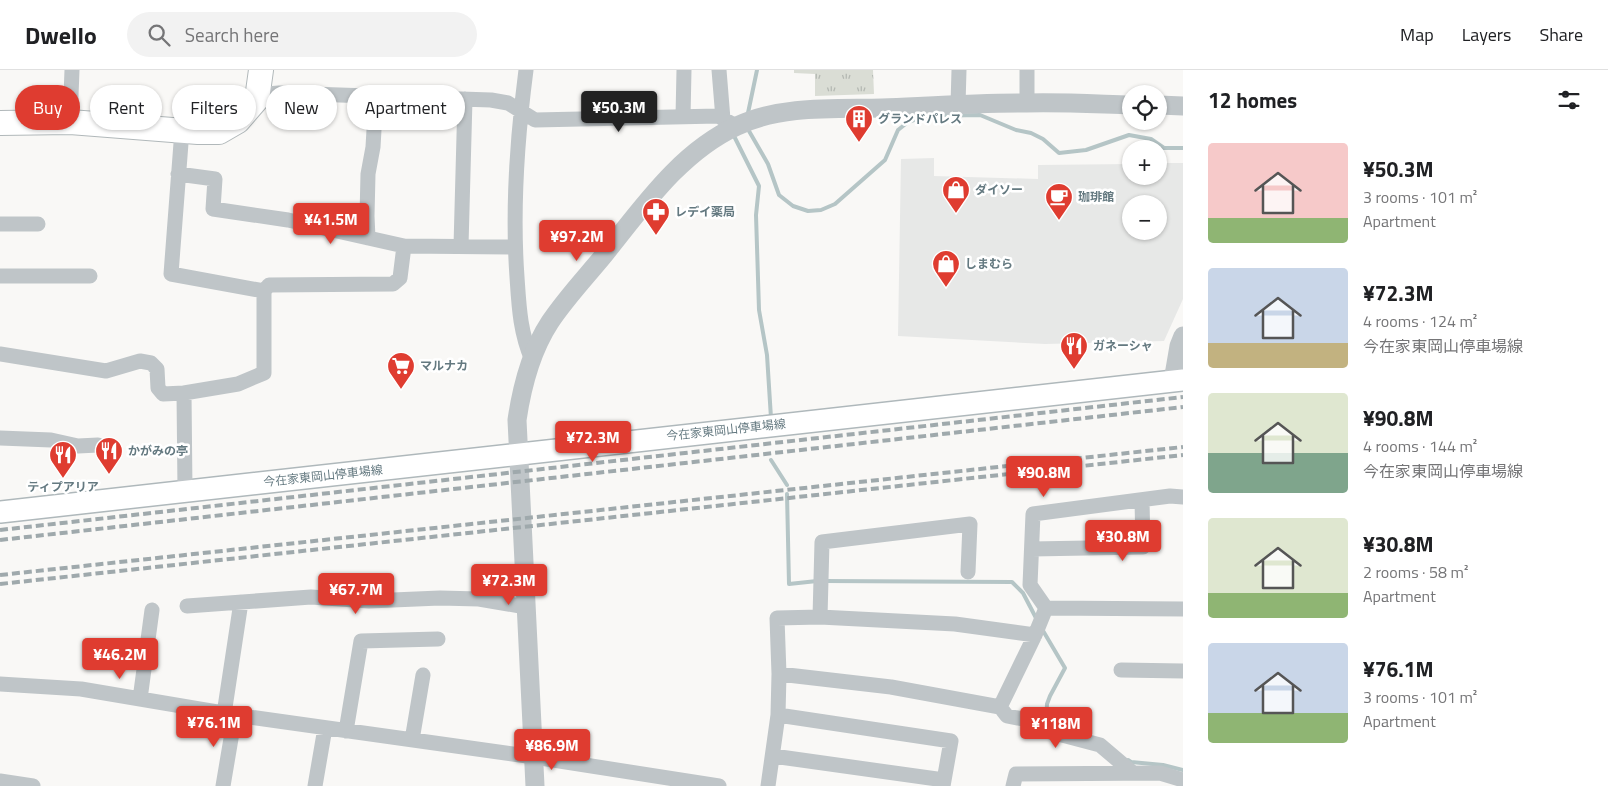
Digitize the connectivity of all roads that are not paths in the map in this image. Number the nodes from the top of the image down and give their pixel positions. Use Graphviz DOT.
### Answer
graph roads {
  1 [pos="72,70"];
  2 [pos="260,70"];
  3 [pos="526,70"];
  4 [pos="684,70"];
  5 [pos="719,70"];
  6 [pos="959,70"];
  7 [pos="1027,70"];
  8 [pos="71,85"];
  9 [pos="347,94"];
  10 [pos="257,99"];
  11 [pos="465,99"];
  12 [pos="1027,103"];
  13 [pos="958,105"];
  14 [pos="1122,105"];
  15 [pos="1167,105"];
  16 [pos="1183,106"];
  17 [pos="520,110"];
  18 [pos="683,117"];
  19 [pos="0,123"];
  20 [pos="15,123"];
  21 [pos="80,123"];
  22 [pos="730,123"];
  23 [pos="172,129"];
  24 [pos="182,130"];
  25 [pos="222,130"];
  26 [pos="374,130"];
  27 [pos="464,130"];
  28 [pos="178,174"];
  29 [pos="0,224"];
  30 [pos="38,224"];
  31 [pos="368,238"];
  32 [pos="404,246"];
  33 [pos="461,246"];
  34 [pos="515,248"];
  35 [pos="0,276"];
  36 [pos="90,276"];
  37 [pos="264,291"];
  38 [pos="1183,336"];
  39 [pos="0,354"];
  40 [pos="532,360"];
  41 [pos="1178,381"];
  42 [pos="184,393"];
  43 [pos="0,438"];
  44 [pos="98,445"];
  45 [pos="519,454"];
  46 [pos="186,492"];
  47 [pos="1183,497"];
  48 [pos="1142,500"];
  49 [pos="0,512"];
  50 [pos="1032,549"];
  51 [pos="968,572"];
  52 [pos="241,602"];
  53 [pos="187,606"];
  54 [pos="526,607"];
  55 [pos="1183,609"];
  56 [pos="152,610"];
  57 [pos="820,617"];
  58 [pos="1040,623"];
  59 [pos="438,639"];
  60 [pos="1121,670"];
  61 [pos="1183,671"];
  62 [pos="779,674"];
  63 [pos="423,675"];
  64 [pos="0,684"];
  65 [pos="140,699"];
  66 [pos="1000,707"];
  67 [pos="230,715"];
  68 [pos="778,715"];
  69 [pos="325,728"];
  70 [pos="346,731"];
  71 [pos="412,740"];
  72 [pos="774,756"];
  73 [pos="534,757"];
  74 [pos="1133,773"];
  75 [pos="0,780"];
  76 [pos="1183,780"];
  77 [pos="944,783"];
  78 [pos="33,786"];
  79 [pos="223,786"];
  80 [pos="315,786"];
  81 [pos="536,786"];
  82 [pos="719,786"];
  83 [pos="768,786"];
  84 [pos="1013,786"];
  1 -- 8 [label="street"];
  2 -- 10 [label="main road"];
  3 -- 17 [label="street"];
  4 -- 18 [label="street"];
  5 -- 22 [label="street"];
  6 -- 13 [label="street"];
  7 -- 12 [label="street"];
  9 -- 10 [label="street"];
  11 -- 17 [label="street"];
  12 -- 13 [label="street"];
  12 -- 14 [label="street"];
  13 -- 22 [label="street"];
  15 -- 16 [label="street"];
  17 -- 18 [label="street"];
  17 -- 34 [label="street"];
  18 -- 22 [label="street"];
  19 -- 20 [label="main road"];
  21 -- 23 [label="main road"];
  22 -- 40 [label="street"];
  24 -- 25 [label="main road"];
  24 -- 28 [label="street"];
  26 -- 31 [label="street"];
  27 -- 33 [label="street"];
  28 -- 31 [label="street"];
  28 -- 37 [label="street"];
  29 -- 30 [label="street"];
  31 -- 32 [label="street"];
  32 -- 33 [label="street"];
  32 -- 37 [label="street"];
  33 -- 34 [label="street"];
  34 -- 40 [label="street"];
  35 -- 36 [label="street"];
  37 -- 42 [label="street"];
  38 -- 41 [label="street"];
  39 -- 42 [label="street"];
  40 -- 45 [label="street"];
  41 -- 45 [label="main road, 今在家東岡山停車場線"];
  42 -- 46 [label="street"];
  43 -- 44 [label="street"];
  45 -- 46 [label="main road, 今在家東岡山停車場線"];
  45 -- 54 [label="street"];
  46 -- 49 [label="main road, 今在家東岡山停車場線"];
  47 -- 48 [label="street"];
  48 -- 50 [label="street"];
  48 -- 50 [label="street"];
  50 -- 58 [label="street"];
  51 -- 57 [label="street"];
  52 -- 53 [label="street"];
  52 -- 54 [label="street"];
  52 -- 67 [label="street"];
  54 -- 73 [label="street"];
  55 -- 58 [label="street"];
  56 -- 65 [label="street"];
  57 -- 58 [label="street"];
  57 -- 62 [label="street"];
  58 -- 66 [label="street"];
  59 -- 70 [label="street"];
  60 -- 61 [label="street"];
  62 -- 66 [label="street"];
  62 -- 68 [label="street"];
  63 -- 71 [label="street"];
  64 -- 65 [label="street"];
  65 -- 67 [label="street"];
  66 -- 74 [label="street"];
  67 -- 69 [label="street"];
  67 -- 79 [label="street"];
  68 -- 72 [label="street"];
  68 -- 77 [label="street"];
  69 -- 70 [label="street"];
  69 -- 80 [label="street"];
  70 -- 71 [label="street"];
  71 -- 73 [label="street"];
  72 -- 77 [label="street"];
  72 -- 83 [label="street"];
  73 -- 81 [label="street"];
  73 -- 82 [label="street"];
  74 -- 76 [label="street"];
  74 -- 84 [label="street"];
  75 -- 78 [label="street"];
}
